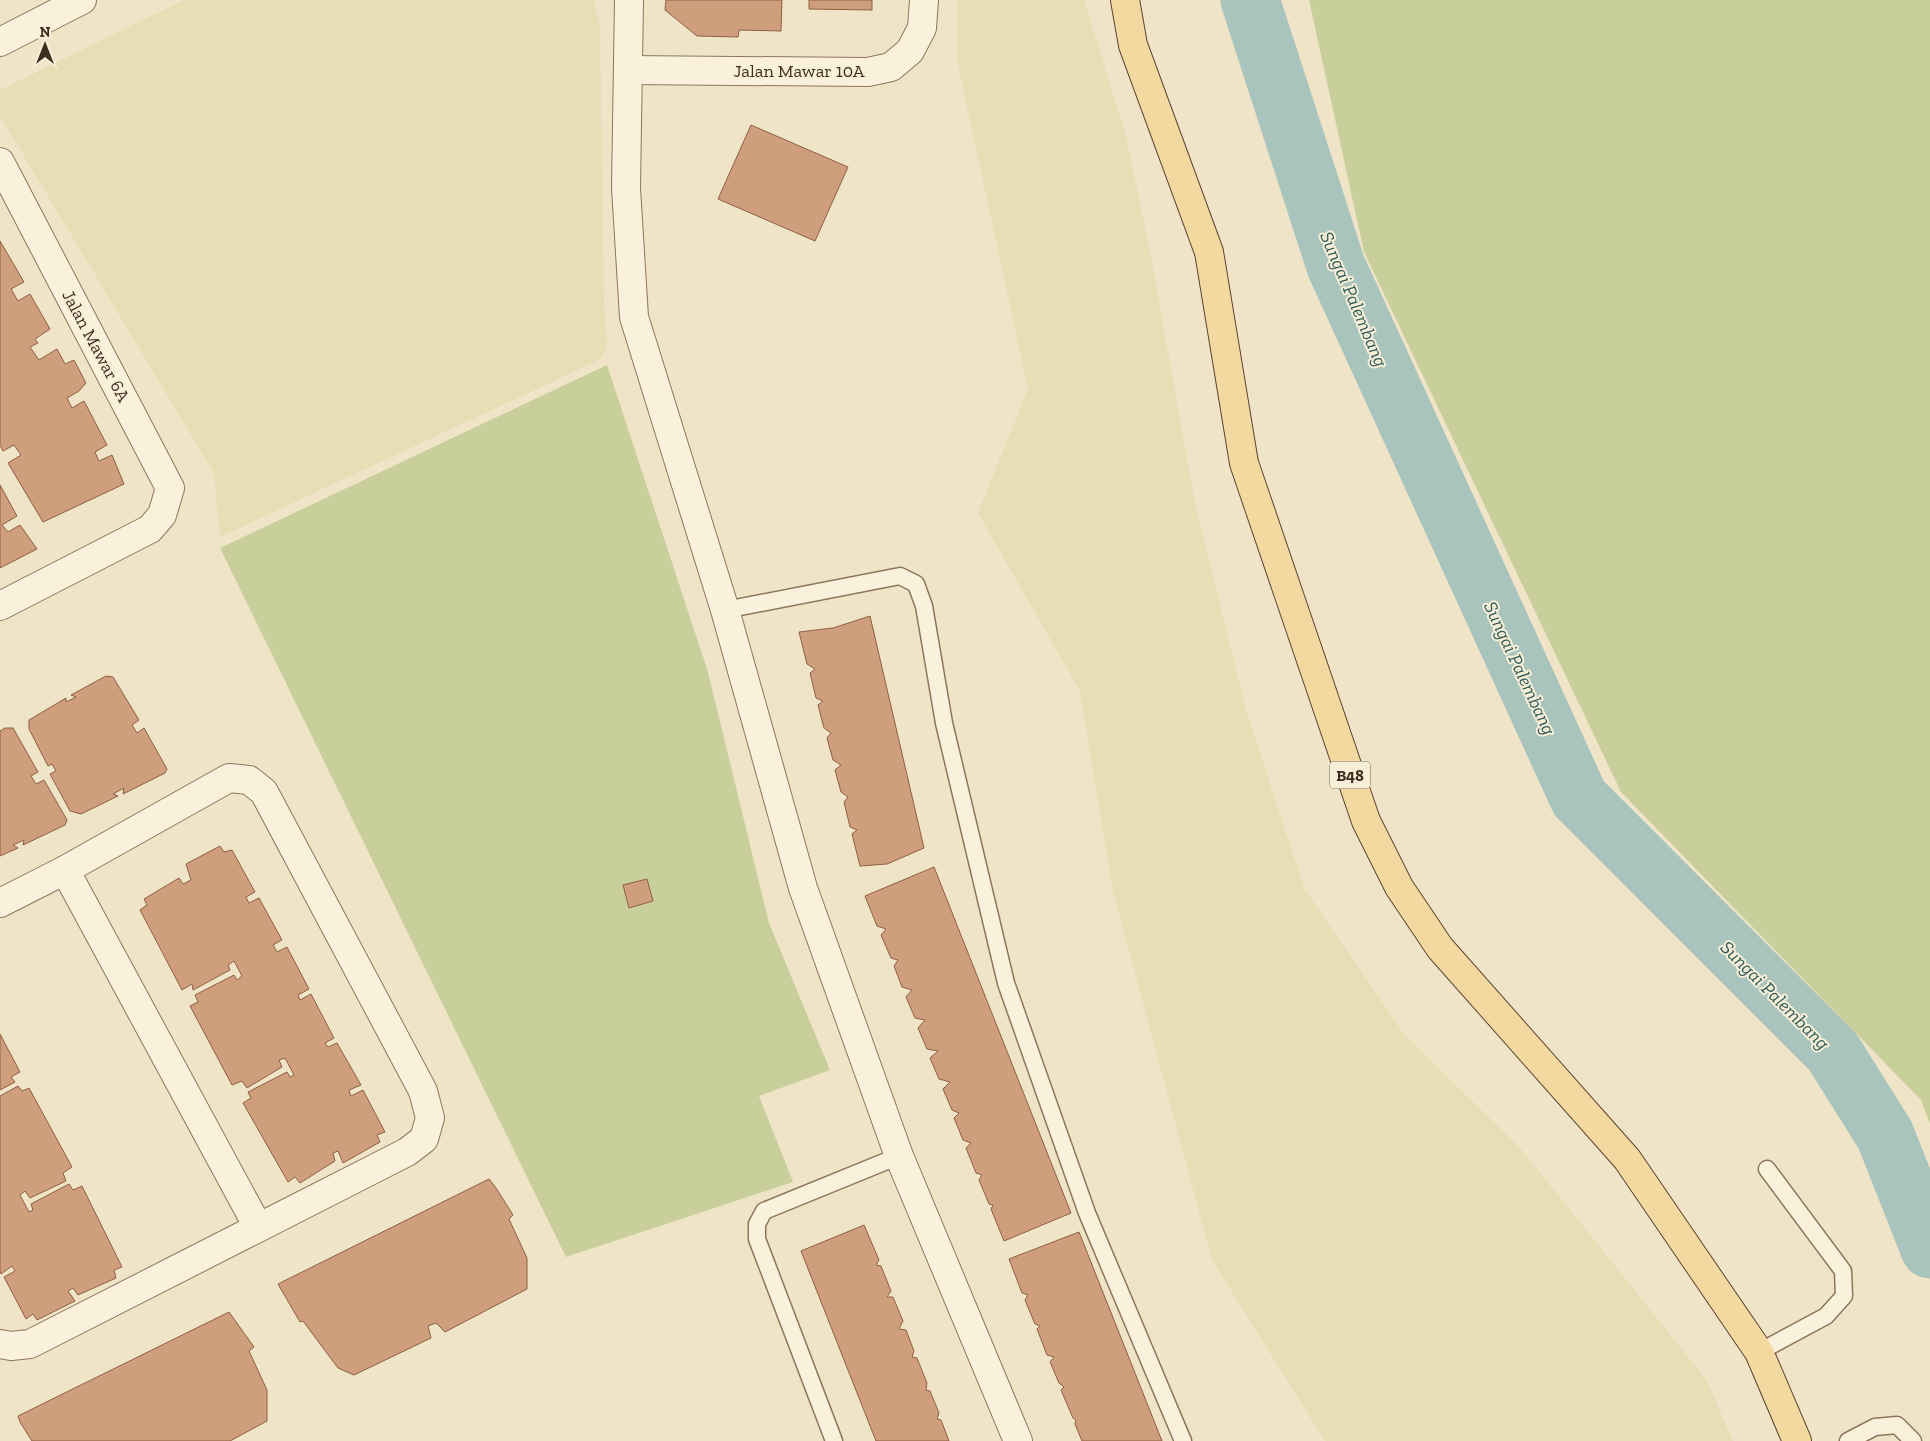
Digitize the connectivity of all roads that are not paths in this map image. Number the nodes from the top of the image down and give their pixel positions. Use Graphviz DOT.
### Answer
graph roads {
  1 [pos="82,0"];
  2 [pos="628,0"];
  3 [pos="924,0"];
  4 [pos="1128,2"];
  5 [pos="0,42"];
  6 [pos="628,70"];
  7 [pos="0,162"];
  8 [pos="0,606"];
  9 [pos="726,610"];
  10 [pos="65,870"];
  11 [pos="0,903"];
  12 [pos="899,1156"];
  13 [pos="1767,1169"];
  14 [pos="258,1227"];
  15 [pos="0,1344"];
  16 [pos="1759,1352"];
  17 [pos="834,1441"];
  18 [pos="1018,1441"];
  19 [pos="1183,1441"];
  20 [pos="1797,1441"];
  21 [pos="1848,1441"];
  22 [pos="1913,1441"];
  1 -- 5 [label="street"];
  2 -- 6 [label="street"];
  3 -- 6 [label="street, Jalan Mawar 10A"];
  4 -- 16 [label="main road, B48"];
  6 -- 9 [label="street"];
  7 -- 8 [label="street, Jalan Mawar 6A"];
  9 -- 12 [label="street"];
  9 -- 19 [label="lane"];
  10 -- 11 [label="street"];
  10 -- 14 [label="street"];
  10 -- 14 [label="street"];
  12 -- 17 [label="lane"];
  12 -- 18 [label="street"];
  13 -- 16 [label="lane"];
  14 -- 15 [label="street"];
  16 -- 20 [label="main road, B48"];
  21 -- 22 [label="lane"];
}
